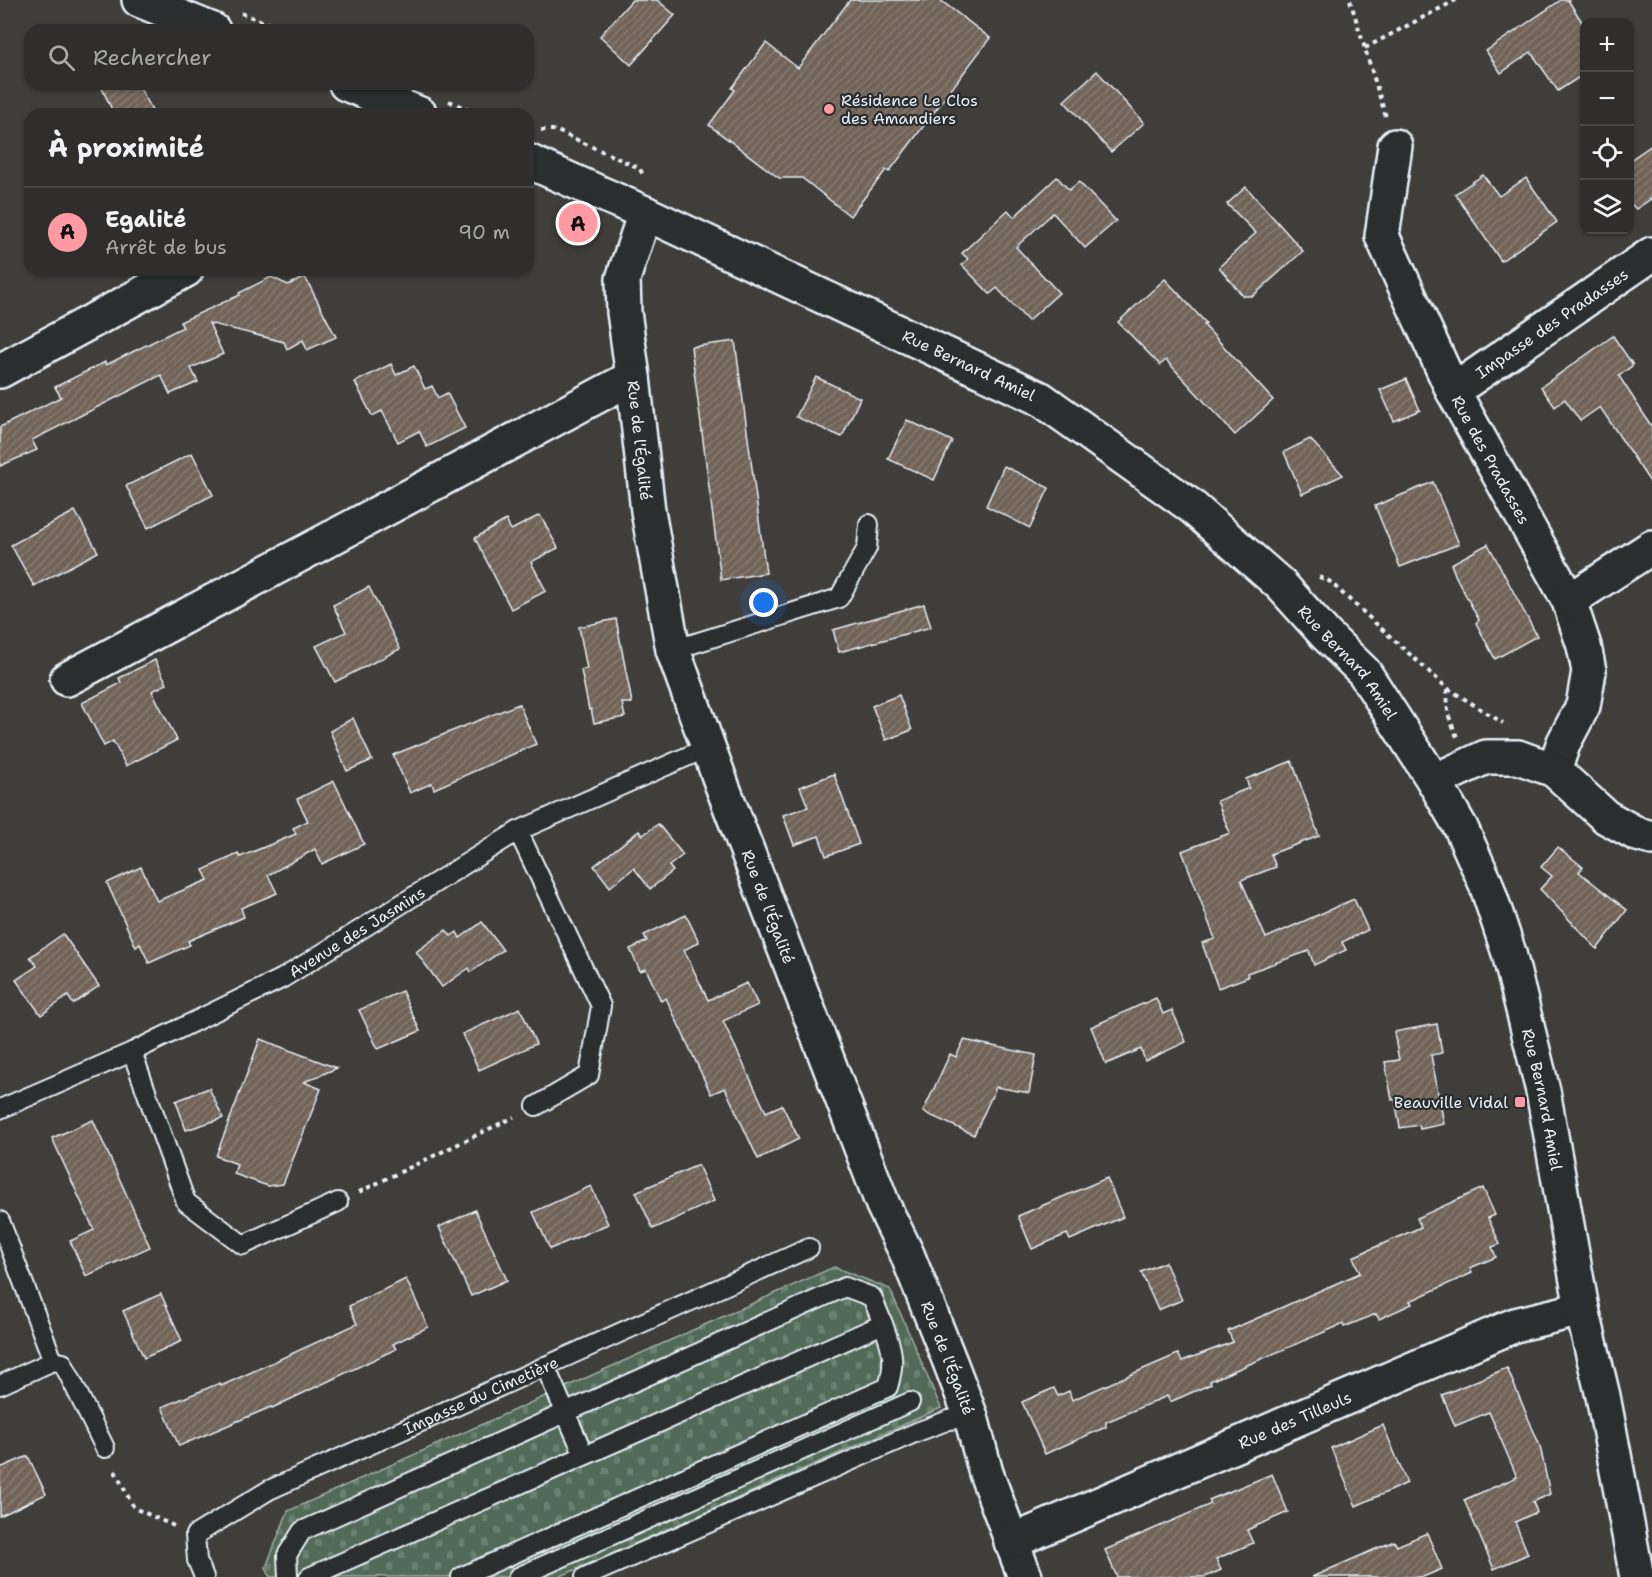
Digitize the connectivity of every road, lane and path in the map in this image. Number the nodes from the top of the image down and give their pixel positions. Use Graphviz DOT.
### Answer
graph roads {
  1 [pos="139,0"];
  2 [pos="1350,0"];
  3 [pos="1456,0"];
  4 [pos="222,19"];
  5 [pos="251,24"];
  6 [pos="1365,48"];
  7 [pos="361,90"];
  8 [pos="405,108"];
  9 [pos="537,130"];
  10 [pos="1395,147"];
  11 [pos="534,163"];
  12 [pos="646,198"];
  13 [pos="1652,254"];
  14 [pos="175,276"];
  15 [pos="0,371"];
  16 [pos="633,377"];
  17 [pos="1453,391"];
  18 [pos="869,525"];
  19 [pos="1652,547"];
  20 [pos="1318,576"];
  21 [pos="1569,601"];
  22 [pos="674,650"];
  23 [pos="67,679"];
  24 [pos="1447,688"];
  25 [pos="709,747"];
  26 [pos="1461,747"];
  27 [pos="1518,757"];
  28 [pos="1554,770"];
  29 [pos="1434,781"];
  30 [pos="518,831"];
  31 [pos="1652,838"];
  32 [pos="132,1052"];
  33 [pos="537,1106"];
  34 [pos="0,1109"];
  35 [pos="338,1202"];
  36 [pos="0,1221"];
  37 [pos="809,1248"];
  38 [pos="1582,1309"];
  39 [pos="883,1323"];
  40 [pos="53,1361"];
  41 [pos="545,1366"];
  42 [pos="0,1385"];
  43 [pos="910,1402"];
  44 [pos="565,1413"];
  45 [pos="971,1417"];
  46 [pos="105,1448"];
  47 [pos="584,1455"];
  48 [pos="632,1501"];
  49 [pos="641,1522"];
  50 [pos="195,1535"];
  51 [pos="1011,1542"];
  52 [pos="204,1577"];
  53 [pos="288,1577"];
  54 [pos="309,1577"];
  55 [pos="461,1577"];
  56 [pos="518,1577"];
  57 [pos="585,1577"];
  58 [pos="1025,1577"];
  59 [pos="1637,1577"];
  1 -- 4 [label="street"];
  2 -- 6 [label="path"];
  3 -- 6 [label="path"];
  4 -- 5 [label="path"];
  6 -- 10 [label="path"];
  7 -- 8 [label="street"];
  9 -- 12 [label="path"];
  10 -- 17 [label="street, Rue des Pradasses"];
  11 -- 12 [label="street, Rue Bernard Amiel"];
  12 -- 16 [label="street, Rue de l'Égalité"];
  12 -- 29 [label="street, Rue Bernard Amiel"];
  13 -- 17 [label="street, Impasse des Pradasses"];
  14 -- 15 [label="street"];
  16 -- 22 [label="street, Rue de l'Égalité"];
  16 -- 23 [label="street"];
  17 -- 21 [label="street, Rue des Pradasses"];
  18 -- 22 [label="lane"];
  19 -- 21 [label="street"];
  20 -- 24 [label="path"];
  21 -- 28 [label="street, Rue des Pradasses"];
  22 -- 25 [label="street, Rue de l'Égalité"];
  24 -- 26 [label="path"];
  24 -- 27 [label="path"];
  25 -- 30 [label="lane, Avenue des Jasmins"];
  25 -- 45 [label="street, Rue de l'Égalité"];
  27 -- 28 [label="street"];
  27 -- 29 [label="street"];
  28 -- 31 [label="street"];
  29 -- 38 [label="street, Rue Bernard Amiel"];
  30 -- 32 [label="lane, Avenue des Jasmins"];
  30 -- 33 [label="lane"];
  32 -- 34 [label="lane, Avenue des Jasmins"];
  32 -- 35 [label="lane"];
  33 -- 35 [label="path"];
  36 -- 40 [label="lane"];
  37 -- 41 [label="lane, Impasse du Cimetière"];
  38 -- 51 [label="street, Rue des Tilleuls"];
  38 -- 59 [label="street, Rue Bernard Amiel"];
  39 -- 44 [label="lane"];
  39 -- 47 [label="lane"];
  39 -- 48 [label="lane"];
  40 -- 42 [label="lane"];
  40 -- 46 [label="lane"];
  41 -- 44 [label="lane"];
  41 -- 50 [label="lane, Impasse du Cimetière"];
  43 -- 49 [label="lane"];
  44 -- 47 [label="lane"];
  44 -- 53 [label="lane"];
  45 -- 51 [label="street, Rue de l'Égalité"];
  45 -- 57 [label="lane"];
  46 -- 50 [label="path"];
  47 -- 54 [label="lane"];
  48 -- 49 [label="lane"];
  48 -- 55 [label="lane"];
  49 -- 56 [label="lane"];
  50 -- 52 [label="lane"];
  51 -- 58 [label="street, Rue de l'Égalité"];
}
